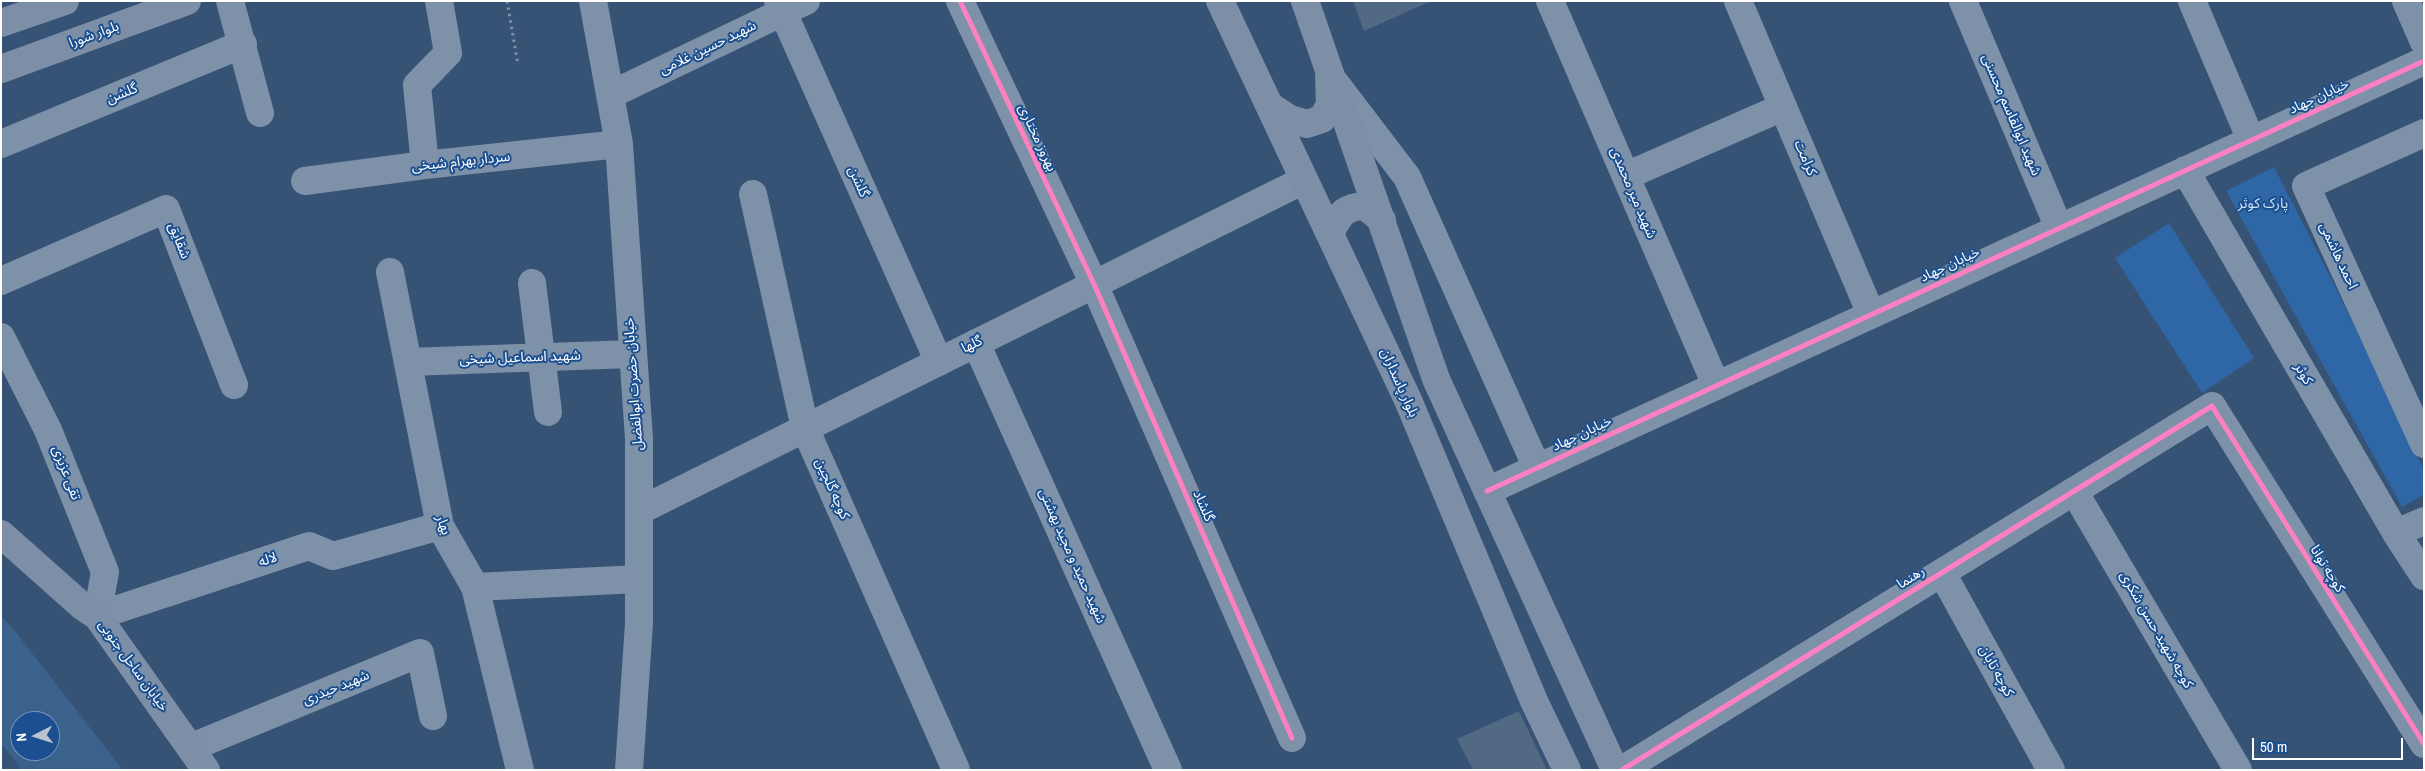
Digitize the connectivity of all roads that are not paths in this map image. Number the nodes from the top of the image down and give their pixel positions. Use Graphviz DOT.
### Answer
graph roads {
  1 [pos="65,1"];
  2 [pos="187,1"];
  3 [pos="230,1"];
  4 [pos="439,1"];
  5 [pos="593,1"];
  6 [pos="960,1"];
  7 [pos="1220,1"];
  8 [pos="1305,1"];
  9 [pos="1550,1"];
  10 [pos="1738,1"];
  11 [pos="1962,1"];
  12 [pos="2192,1"];
  13 [pos="2406,1"];
  14 [pos="789,5"];
  15 [pos="13,13"];
  16 [pos="2424,42"];
  17 [pos="243,44"];
  18 [pos="2424,61"];
  19 [pos="1,70"];
  20 [pos="1332,74"];
  21 [pos="610,95"];
  22 [pos="1270,106"];
  23 [pos="1783,107"];
  24 [pos="260,113"];
  25 [pos="2424,133"];
  26 [pos="2251,140"];
  27 [pos="1,144"];
  28 [pos="619,144"];
  29 [pos="425,165"];
  30 [pos="2185,170"];
  31 [pos="1626,176"];
  32 [pos="1304,180"];
  33 [pos="305,181"];
  34 [pos="753,194"];
  35 [pos="1382,220"];
  36 [pos="2058,228"];
  37 [pos="1330,233"];
  38 [pos="390,272"];
  39 [pos="1,281"];
  40 [pos="532,282"];
  41 [pos="1094,284"];
  42 [pos="1871,314"];
  43 [pos="1,337"];
  44 [pos="976,343"];
  45 [pos="632,354"];
  46 [pos="541,358"];
  47 [pos="408,362"];
  48 [pos="938,362"];
  49 [pos="234,385"];
  50 [pos="1716,385"];
  51 [pos="2212,406"];
  52 [pos="548,412"];
  53 [pos="805,428"];
  54 [pos="2424,444"];
  55 [pos="1537,468"];
  56 [pos="1487,491"];
  57 [pos="2074,491"];
  58 [pos="639,511"];
  59 [pos="2424,521"];
  60 [pos="440,526"];
  61 [pos="2396,533"];
  62 [pos="1,534"];
  63 [pos="1942,573"];
  64 [pos="2424,576"];
  65 [pos="639,579"];
  66 [pos="475,587"];
  67 [pos="97,616"];
  68 [pos="433,716"];
  69 [pos="1292,738"];
  70 [pos="2424,744"];
  71 [pos="192,747"];
  72 [pos="206,770"];
  73 [pos="520,770"];
  74 [pos="629,770"];
  75 [pos="956,770"];
  76 [pos="1168,770"];
  77 [pos="1567,770"];
  78 [pos="1615,770"];
  79 [pos="1622,770"];
  80 [pos="2050,770"];
  81 [pos="2238,770"];
  1 -- 15 [label="main road"];
  2 -- 19 [label="main road, بلوار شورا"];
  3 -- 17 [label="street"];
  4 -- 29 [label="street"];
  5 -- 21 [label="street, خیابان حضرت ابوالفضل"];
  6 -- 41 [label="street, بهروز مختاری"];
  7 -- 22 [label="main road, بلوار پاسداران"];
  8 -- 20 [label="main road"];
  9 -- 31 [label="street, شهید میر محمدی"];
  10 -- 23 [label="street, کرامت"];
  11 -- 36 [label="street, شهید ابوالقاسم محسنی"];
  12 -- 26 [label="street"];
  13 -- 16 [label="street"];
  14 -- 21 [label="street, شهید حسین غلامی"];
  14 -- 48 [label="street, گلشن"];
  17 -- 24 [label="street"];
  17 -- 27 [label="street, گلشن"];
  18 -- 26 [label="street, خیابان جهاد"];
  20 -- 22 [label="main road"];
  20 -- 35 [label="main road"];
  20 -- 55 [label="street"];
  21 -- 28 [label="street, خیابان حضرت ابوالفضل"];
  22 -- 32 [label="main road, بلوار پاسداران"];
  23 -- 31 [label="street"];
  23 -- 42 [label="street, کرامت"];
  25 -- 54 [label="street, احمد هاشمی"];
  26 -- 30 [label="street, خیابان جهاد"];
  28 -- 29 [label="street, سردار بهرام شیخی"];
  28 -- 45 [label="street, خیابان حضرت ابوالفضل"];
  29 -- 33 [label="street, سردار بهرام شیخی"];
  30 -- 36 [label="street, خیابان جهاد"];
  30 -- 61 [label="street, کوثر"];
  31 -- 50 [label="street, شهید میر محمدی"];
  32 -- 37 [label="main road, بلوار پاسداران"];
  32 -- 41 [label="street, گلها"];
  34 -- 53 [label="street, کوچه گلچین"];
  35 -- 37 [label="main road"];
  35 -- 56 [label="main road"];
  36 -- 42 [label="street, خیابان جهاد"];
  37 -- 77 [label="main road, بلوار پاسداران"];
  38 -- 47 [label="street, بهار"];
  39 -- 49 [label="street, شقایق"];
  40 -- 46 [label="street"];
  41 -- 44 [label="street, گلها"];
  41 -- 69 [label="street, گلشاد"];
  42 -- 50 [label="street, خیابان جهاد"];
  43 -- 67 [label="street, تقی عزیزی"];
  44 -- 48 [label="street, گلها"];
  44 -- 76 [label="street, شهید حمید و مجید بهشتی"];
  45 -- 46 [label="street, شهید اسماعیل شیخی"];
  45 -- 58 [label="street, خیابان حضرت ابوالفضل"];
  46 -- 47 [label="street, شهید اسماعیل شیخی"];
  46 -- 52 [label="street"];
  47 -- 60 [label="street, بهار"];
  48 -- 53 [label="street, گلها"];
  50 -- 55 [label="street, خیابان جهاد"];
  51 -- 57 [label="street, رهنما"];
  51 -- 70 [label="street, کوچه توانا"];
  53 -- 58 [label="street, گلها"];
  53 -- 75 [label="street, کوچه گلچین"];
  55 -- 56 [label="street, خیابان جهاد"];
  56 -- 78 [label="main road"];
  57 -- 63 [label="street, رهنما"];
  57 -- 81 [label="street, کوچه شهید حسن شکری"];
  58 -- 65 [label="street, خیابان حضرت ابوالفضل"];
  59 -- 61 [label="street"];
  60 -- 66 [label="street, بهار"];
  60 -- 67 [label="street, لاله"];
  61 -- 64 [label="street, کوثر"];
  62 -- 67 [label="main road, خیابان ساحل جنوبی"];
  63 -- 79 [label="street, رهنما"];
  63 -- 80 [label="street, کوچه تابان"];
  65 -- 66 [label="street"];
  65 -- 74 [label="street, خیابان حضرت ابوالفضل"];
  66 -- 73 [label="street, بهار"];
  67 -- 71 [label="main road, خیابان ساحل جنوبی"];
  68 -- 71 [label="street, شهید حیدری"];
  71 -- 72 [label="main road, خیابان ساحل جنوبی"];
}
